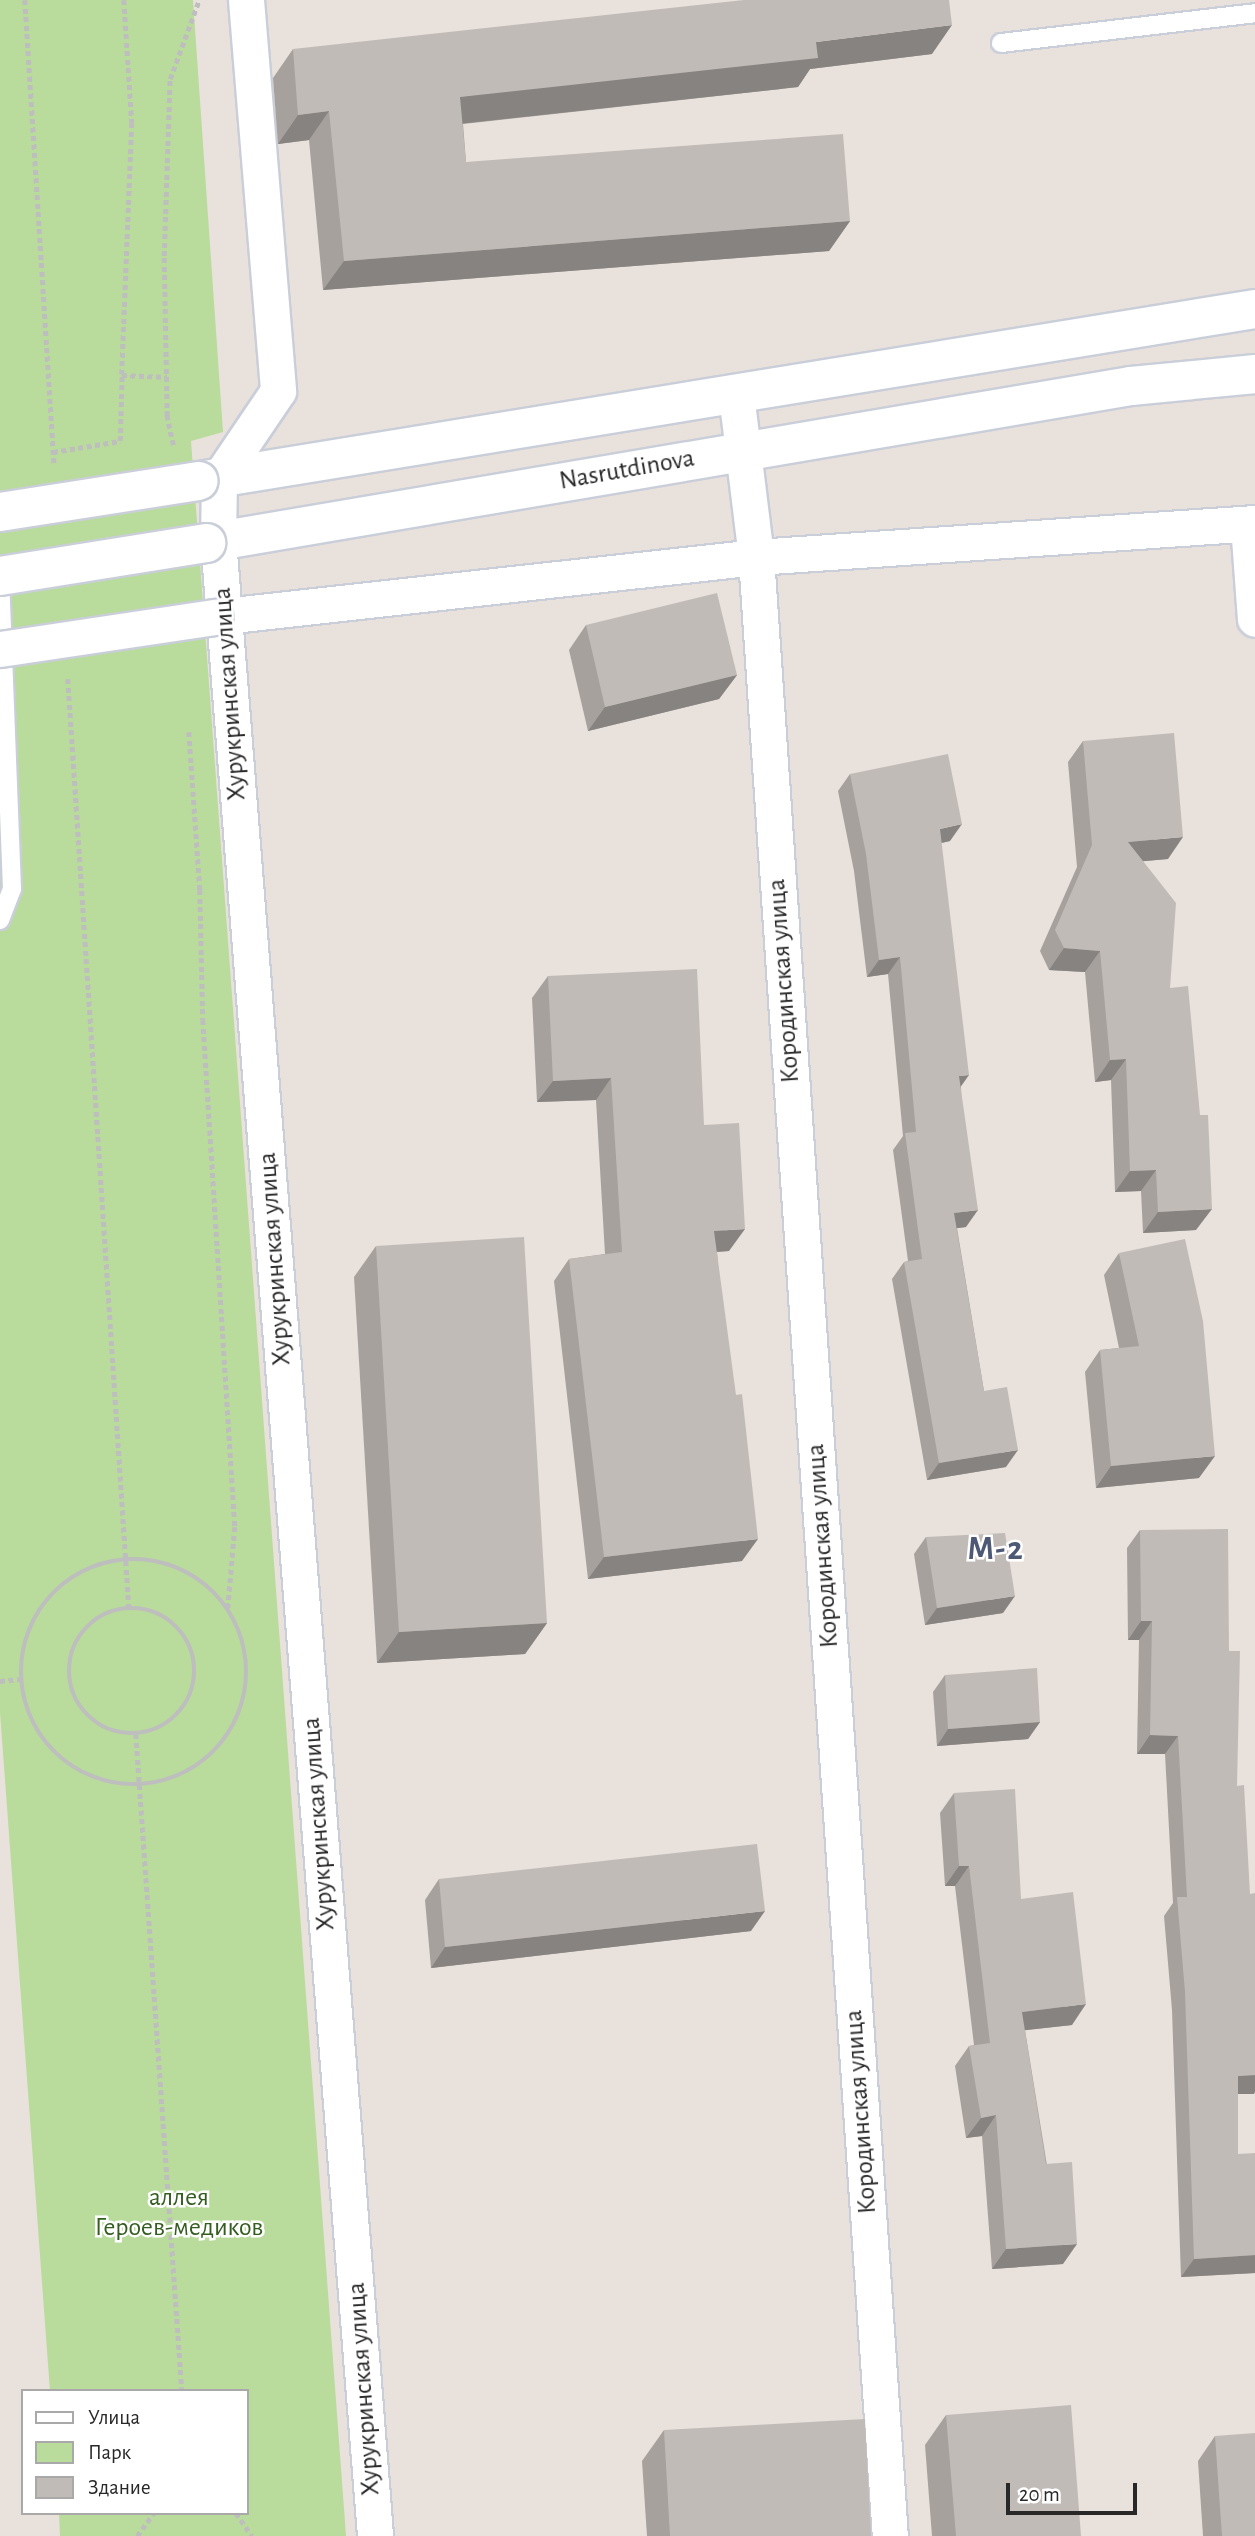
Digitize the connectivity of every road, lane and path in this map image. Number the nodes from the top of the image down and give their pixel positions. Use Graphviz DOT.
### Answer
graph roads {
  1 [pos="25,0"];
  2 [pos="124,0"];
  3 [pos="199,0"];
  4 [pos="246,0"];
  5 [pos="1255,13"];
  6 [pos="1001,43"];
  7 [pos="1255,309"];
  8 [pos="1255,374"];
  9 [pos="122,375"];
  10 [pos="167,377"];
  11 [pos="736,394"];
  12 [pos="167,416"];
  13 [pos="740,450"];
  14 [pos="53,452"];
  15 [pos="54,466"];
  16 [pos="209,479"];
  17 [pos="0,512"];
  18 [pos="1252,523"];
  19 [pos="212,541"];
  20 [pos="756,557"];
  21 [pos="0,566"];
  22 [pos="0,576"];
  23 [pos="219,617"];
  24 [pos="1255,619"];
  25 [pos="0,649"];
  26 [pos="68,673"];
  27 [pos="200,890"];
  28 [pos="0,920"];
  29 [pos="125,1558"];
  30 [pos="129,1608"];
  31 [pos="228,1608"];
  32 [pos="20,1679"];
  33 [pos="0,1681"];
  34 [pos="136,1734"];
  35 [pos="140,1785"];
  36 [pos="182,2389"];
  37 [pos="153,2515"];
  38 [pos="237,2515"];
  39 [pos="137,2536"];
  40 [pos="252,2536"];
  41 [pos="375,2536"];
  42 [pos="890,2536"];
  1 -- 14 [label="path"];
  2 -- 9 [label="path"];
  3 -- 10 [label="path"];
  4 -- 16 [label="street"];
  5 -- 6 [label="lane"];
  7 -- 11 [label="main road"];
  8 -- 13 [label="main road, Nasrutdinova"];
  9 -- 10 [label="path"];
  9 -- 14 [label="path"];
  10 -- 12 [label="path"];
  11 -- 13 [label="street, Кородинская улица"];
  11 -- 16 [label="main road"];
  13 -- 19 [label="main road, Nasrutdinova"];
  13 -- 20 [label="street, Кородинская улица"];
  14 -- 15 [label="path"];
  16 -- 17 [label="main road, bridge"];
  16 -- 19 [label="street, Хурукринская улица"];
  18 -- 20 [label="street"];
  18 -- 24 [label="street"];
  19 -- 22 [label="main road, Nasrutdinova, bridge"];
  19 -- 23 [label="street, Хурукринская улица"];
  20 -- 23 [label="street"];
  20 -- 42 [label="street, Кородинская улица"];
  21 -- 28 [label="lane"];
  23 -- 25 [label="street, bridge"];
  23 -- 41 [label="street, Хурукринская улица"];
  26 -- 29 [label="path"];
  27 -- 31 [label="path"];
  29 -- 30 [label="path"];
  29 -- 31 [label="path"];
  29 -- 32 [label="path"];
  30 -- 34 [label="path"];
  30 -- 34 [label="path"];
  31 -- 35 [label="path"];
  32 -- 33 [label="path"];
  32 -- 35 [label="path"];
  34 -- 35 [label="path"];
  35 -- 36 [label="path"];
  37 -- 39 [label="path"];
  38 -- 40 [label="path"];
}
